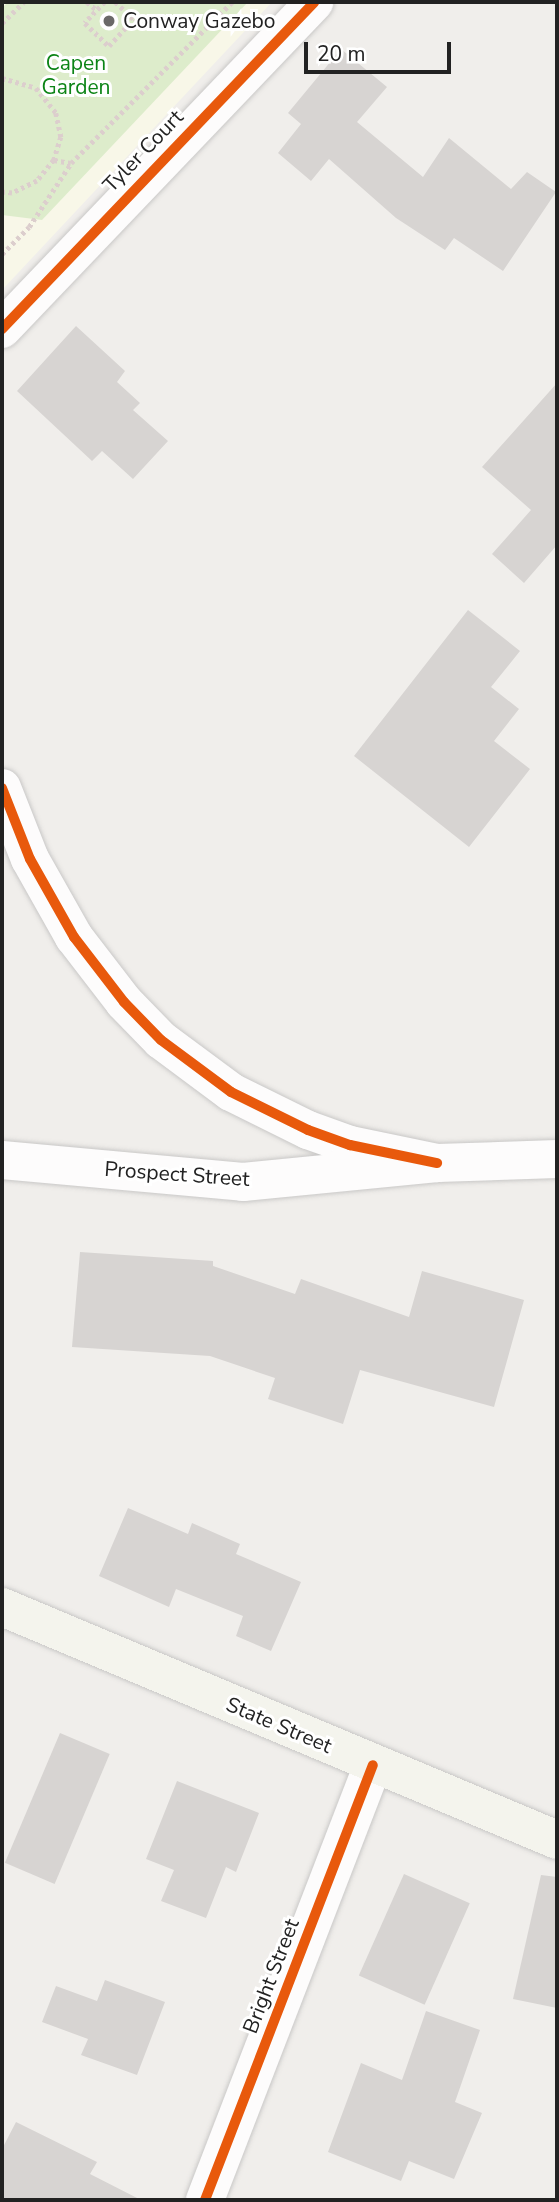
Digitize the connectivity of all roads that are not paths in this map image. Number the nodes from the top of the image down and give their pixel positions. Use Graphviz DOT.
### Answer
graph roads {
  1 [pos="314,2"];
  2 [pos="2,329"];
  3 [pos="2,788"];
  4 [pos="557,1159"];
  5 [pos="2,1160"];
  6 [pos="437,1163"];
  7 [pos="2,1608"];
  8 [pos="373,1766"];
  9 [pos="557,1840"];
  10 [pos="205,2200"];
  1 -- 2 [label="street, Tyler Court"];
  3 -- 6 [label="street, Prospect Street"];
  4 -- 6 [label="street, Prospect Street"];
  5 -- 6 [label="street, Prospect Street"];
  7 -- 8 [label="main road, State Street"];
  8 -- 9 [label="main road, State Street"];
  8 -- 10 [label="street, Bright Street"];
}
